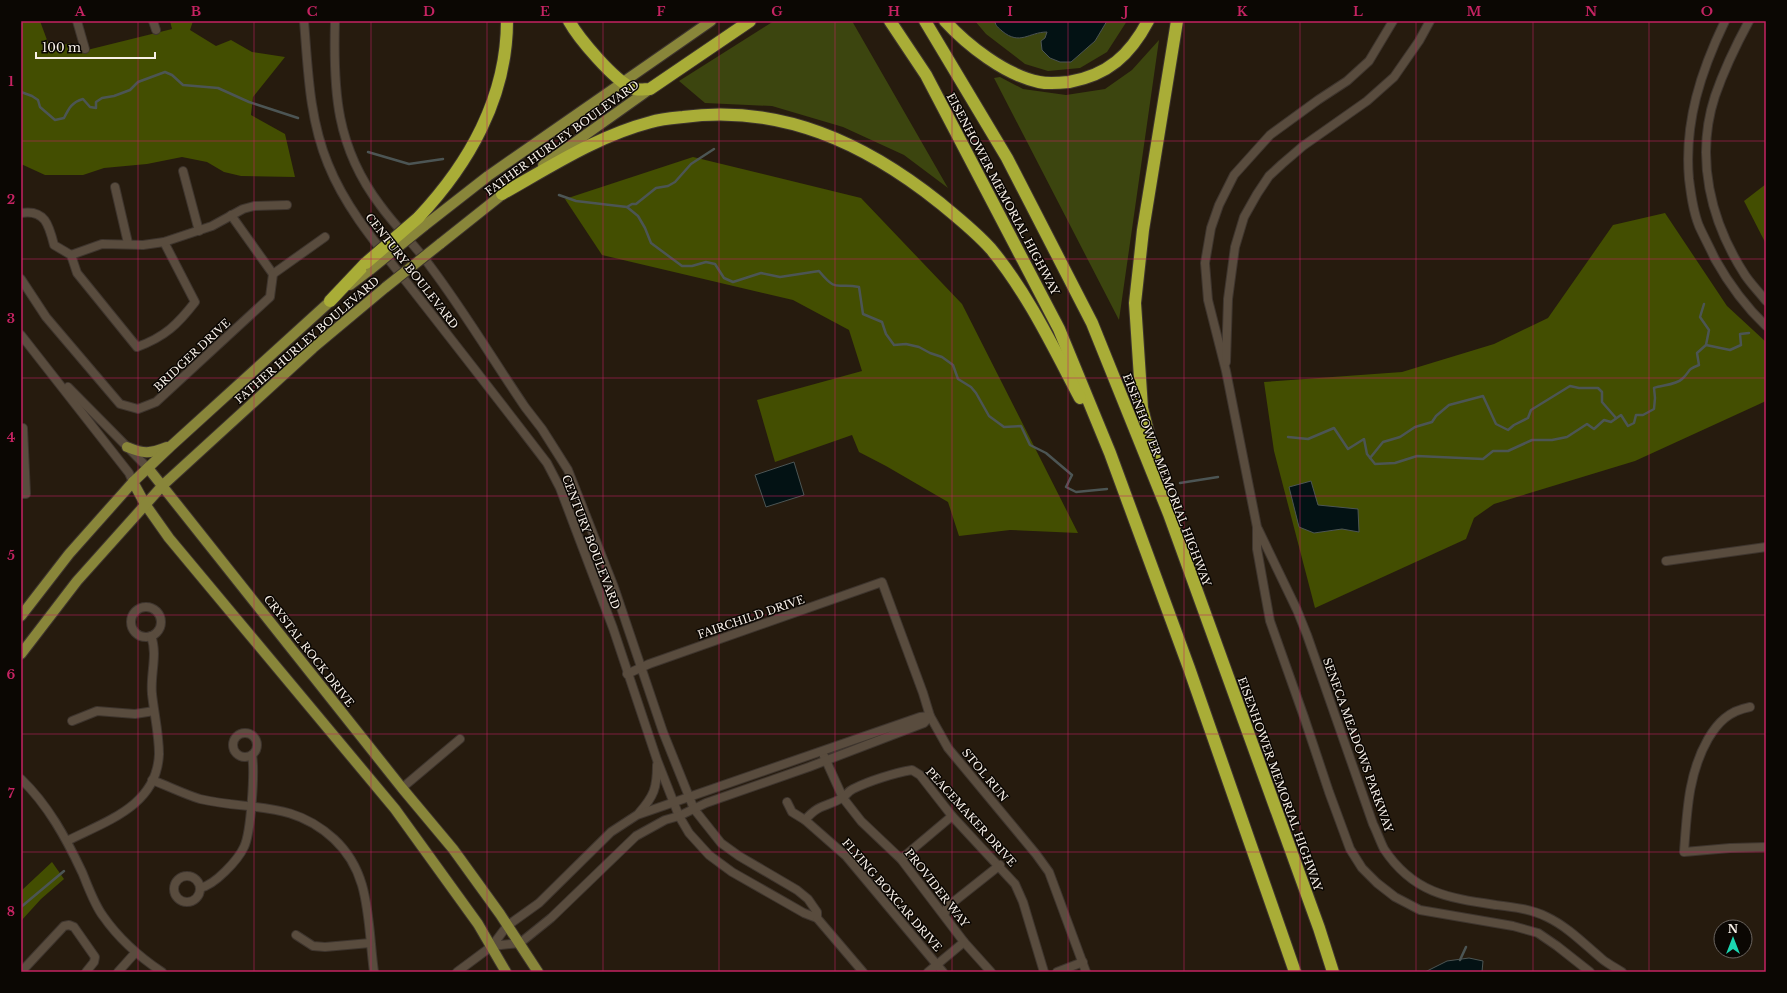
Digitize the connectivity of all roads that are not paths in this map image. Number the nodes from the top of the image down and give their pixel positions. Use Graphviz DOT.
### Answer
graph roads {
  1 [pos="77,21"];
  2 [pos="153,21"];
  3 [pos="304,21"];
  4 [pos="335,21"];
  5 [pos="507,21"];
  6 [pos="569,21"];
  7 [pos="711,21"];
  8 [pos="750,21"];
  9 [pos="890,21"];
  10 [pos="925,21"];
  11 [pos="945,21"];
  12 [pos="1148,21"];
  13 [pos="1177,21"];
  14 [pos="1393,21"];
  15 [pos="1430,21"];
  16 [pos="1725,21"];
  17 [pos="1749,21"];
  18 [pos="156,30"];
  19 [pos="85,49"];
  20 [pos="621,82"];
  21 [pos="650,89"];
  22 [pos="183,171"];
  23 [pos="115,187"];
  24 [pos="502,194"];
  25 [pos="287,205"];
  26 [pos="21,213"];
  27 [pos="231,215"];
  28 [pos="421,222"];
  29 [pos="198,231"];
  30 [pos="325,237"];
  31 [pos="164,242"];
  32 [pos="128,243"];
  33 [pos="71,255"];
  34 [pos="273,274"];
  35 [pos="21,279"];
  36 [pos="330,301"];
  37 [pos="1766,301"];
  38 [pos="1766,326"];
  39 [pos="21,334"];
  40 [pos="42,360"];
  41 [pos="1226,371"];
  42 [pos="21,428"];
  43 [pos="171,446"];
  44 [pos="127,447"];
  45 [pos="1110,453"];
  46 [pos="148,468"];
  47 [pos="133,482"];
  48 [pos="163,485"];
  49 [pos="21,494"];
  50 [pos="145,504"];
  51 [pos="1169,514"];
  52 [pos="1257,527"];
  53 [pos="1766,547"];
  54 [pos="1666,561"];
  55 [pos="882,582"];
  56 [pos="21,616"];
  57 [pos="151,636"];
  58 [pos="21,654"];
  59 [pos="641,667"];
  60 [pos="627,674"];
  61 [pos="1750,707"];
  62 [pos="154,711"];
  63 [pos="930,716"];
  64 [pos="72,721"];
  65 [pos="460,739"];
  66 [pos="821,752"];
  67 [pos="252,755"];
  68 [pos="657,760"];
  69 [pos="826,760"];
  70 [pos="21,778"];
  71 [pos="152,780"];
  72 [pos="402,788"];
  73 [pos="689,797"];
  74 [pos="843,798"];
  75 [pos="673,802"];
  76 [pos="787,802"];
  77 [pos="251,806"];
  78 [pos="694,809"];
  79 [pos="637,815"];
  80 [pos="679,816"];
  81 [pos="952,816"];
  82 [pos="805,820"];
  83 [pos="67,840"];
  84 [pos="1766,848"];
  85 [pos="901,858"];
  86 [pos="1000,865"];
  87 [pos="200,888"];
  88 [pos="945,913"];
  89 [pos="817,918"];
  90 [pos="507,926"];
  91 [pos="296,935"];
  92 [pos="964,942"];
  93 [pos="370,943"];
  94 [pos="520,943"];
  95 [pos="492,946"];
  96 [pos="135,953"];
  97 [pos="1083,962"];
  98 [pos="937,964"];
  99 [pos="21,972"];
  100 [pos="86,972"];
  101 [pos="118,972"];
  102 [pos="162,972"];
  103 [pos="374,972"];
  104 [pos="457,972"];
  105 [pos="506,972"];
  106 [pos="538,972"];
  107 [pos="863,972"];
  108 [pos="928,972"];
  109 [pos="943,972"];
  110 [pos="991,972"];
  111 [pos="1044,972"];
  112 [pos="1057,972"];
  113 [pos="1086,972"];
  114 [pos="1295,972"];
  115 [pos="1333,972"];
  116 [pos="1590,972"];
  117 [pos="1622,972"];
  1 -- 19 [label="street"];
  2 -- 18 [label="street"];
  3 -- 60 [label="street, CENTURY BOULEVARD"];
  4 -- 59 [label="street, CENTURY BOULEVARD"];
  5 -- 28 [label="highway"];
  6 -- 20 [label="highway"];
  7 -- 20 [label="main road, FATHER HURLEY BOULEVARD"];
  8 -- 21 [label="highway"];
  9 -- 45 [label="highway, EISENHOWER MEMORIAL HIGHWAY"];
  10 -- 51 [label="highway, EISENHOWER MEMORIAL HIGHWAY"];
  11 -- 12 [label="highway"];
  13 -- 51 [label="highway"];
  14 -- 41 [label="street, SENECA MEADOWS PARKWAY"];
  15 -- 41 [label="street, SENECA MEADOWS PARKWAY"];
  16 -- 38 [label="street"];
  17 -- 37 [label="street"];
  20 -- 21 [label="highway"];
  20 -- 28 [label="main road, FATHER HURLEY BOULEVARD"];
  21 -- 24 [label="main road, FATHER HURLEY BOULEVARD"];
  22 -- 29 [label="street"];
  23 -- 32 [label="street"];
  24 -- 45 [label="highway"];
  24 -- 48 [label="main road, FATHER HURLEY BOULEVARD, bridge"];
  25 -- 27 [label="street"];
  26 -- 33 [label="street"];
  27 -- 29 [label="street"];
  27 -- 34 [label="street"];
  28 -- 36 [label="highway, bridge"];
  29 -- 31 [label="street"];
  30 -- 34 [label="street"];
  31 -- 32 [label="street"];
  31 -- 33 [label="street"];
  32 -- 33 [label="street"];
  34 -- 35 [label="street, BRIDGER DRIVE"];
  36 -- 43 [label="main road, FATHER HURLEY BOULEVARD"];
  39 -- 40 [label="street, CRYSTAL ROCK DRIVE"];
  40 -- 44 [label="street, CRYSTAL ROCK DRIVE"];
  40 -- 47 [label="street, CRYSTAL ROCK DRIVE"];
  41 -- 52 [label="street, SENECA MEADOWS PARKWAY"];
  42 -- 49 [label="street"];
  43 -- 44 [label="main road"];
  43 -- 46 [label="main road, FATHER HURLEY BOULEVARD"];
  44 -- 46 [label="street, CRYSTAL ROCK DRIVE"];
  45 -- 114 [label="highway, EISENHOWER MEMORIAL HIGHWAY"];
  46 -- 47 [label="main road, FATHER HURLEY BOULEVARD"];
  46 -- 48 [label="main road, CRYSTAL ROCK DRIVE"];
  47 -- 50 [label="main road, CRYSTAL ROCK DRIVE"];
  47 -- 56 [label="main road, FATHER HURLEY BOULEVARD"];
  48 -- 50 [label="main road, FATHER HURLEY BOULEVARD"];
  48 -- 72 [label="main road, CRYSTAL ROCK DRIVE"];
  50 -- 58 [label="main road, FATHER HURLEY BOULEVARD"];
  50 -- 95 [label="main road, CRYSTAL ROCK DRIVE"];
  51 -- 115 [label="highway, EISENHOWER MEMORIAL HIGHWAY"];
  52 -- 116 [label="street, SENECA MEADOWS PARKWAY"];
  52 -- 117 [label="street, SENECA MEADOWS PARKWAY"];
  53 -- 54 [label="street"];
  55 -- 59 [label="street, FAIRCHILD DRIVE"];
  55 -- 63 [label="street, STOL RUN"];
  57 -- 62 [label="street"];
  59 -- 60 [label="street, FAIRCHILD DRIVE"];
  59 -- 73 [label="street, CENTURY BOULEVARD"];
  60 -- 68 [label="street, CENTURY BOULEVARD"];
  61 -- 84 [label="street"];
  62 -- 64 [label="street"];
  62 -- 71 [label="street"];
  63 -- 66 [label="street"];
  63 -- 69 [label="street"];
  63 -- 97 [label="street, STOL RUN"];
  65 -- 72 [label="street"];
  66 -- 69 [label="street, PROVIDER WAY"];
  66 -- 73 [label="street"];
  67 -- 77 [label="street"];
  68 -- 75 [label="street, CENTURY BOULEVARD"];
  68 -- 79 [label="street"];
  69 -- 74 [label="street, PROVIDER WAY"];
  69 -- 78 [label="street"];
  70 -- 83 [label="street"];
  71 -- 77 [label="street"];
  71 -- 83 [label="street"];
  72 -- 90 [label="main road, CRYSTAL ROCK DRIVE"];
  73 -- 75 [label="street"];
  73 -- 78 [label="street, CENTURY BOULEVARD"];
  74 -- 81 [label="street, PEACEMAKER DRIVE"];
  74 -- 82 [label="street, PEACEMAKER DRIVE"];
  74 -- 85 [label="street, PROVIDER WAY"];
  75 -- 79 [label="street"];
  75 -- 80 [label="street, CENTURY BOULEVARD"];
  76 -- 82 [label="street, FLYING BOXCAR DRIVE"];
  77 -- 87 [label="street"];
  77 -- 93 [label="street"];
  78 -- 80 [label="street"];
  78 -- 89 [label="street, CENTURY BOULEVARD"];
  79 -- 90 [label="street"];
  80 -- 89 [label="street, CENTURY BOULEVARD"];
  80 -- 94 [label="street"];
  81 -- 85 [label="street"];
  81 -- 86 [label="street, PEACEMAKER DRIVE"];
  82 -- 98 [label="street, FLYING BOXCAR DRIVE"];
  83 -- 96 [label="street"];
  85 -- 88 [label="street, PROVIDER WAY"];
  86 -- 88 [label="street"];
  86 -- 111 [label="street, PEACEMAKER DRIVE"];
  88 -- 92 [label="street, PROVIDER WAY"];
  89 -- 107 [label="street, CENTURY BOULEVARD"];
  90 -- 94 [label="main road, CRYSTAL ROCK DRIVE"];
  90 -- 95 [label="street"];
  91 -- 93 [label="street"];
  92 -- 98 [label="street"];
  92 -- 110 [label="street, PROVIDER WAY"];
  93 -- 103 [label="street"];
  94 -- 95 [label="street"];
  94 -- 106 [label="main road, CRYSTAL ROCK DRIVE"];
  95 -- 104 [label="street"];
  95 -- 105 [label="main road, CRYSTAL ROCK DRIVE"];
  96 -- 101 [label="street"];
  96 -- 102 [label="street"];
  97 -- 112 [label="street"];
  97 -- 113 [label="street, STOL RUN"];
  98 -- 108 [label="street"];
  98 -- 109 [label="street, FLYING BOXCAR DRIVE"];
  99 -- 100 [label="street"];
}
